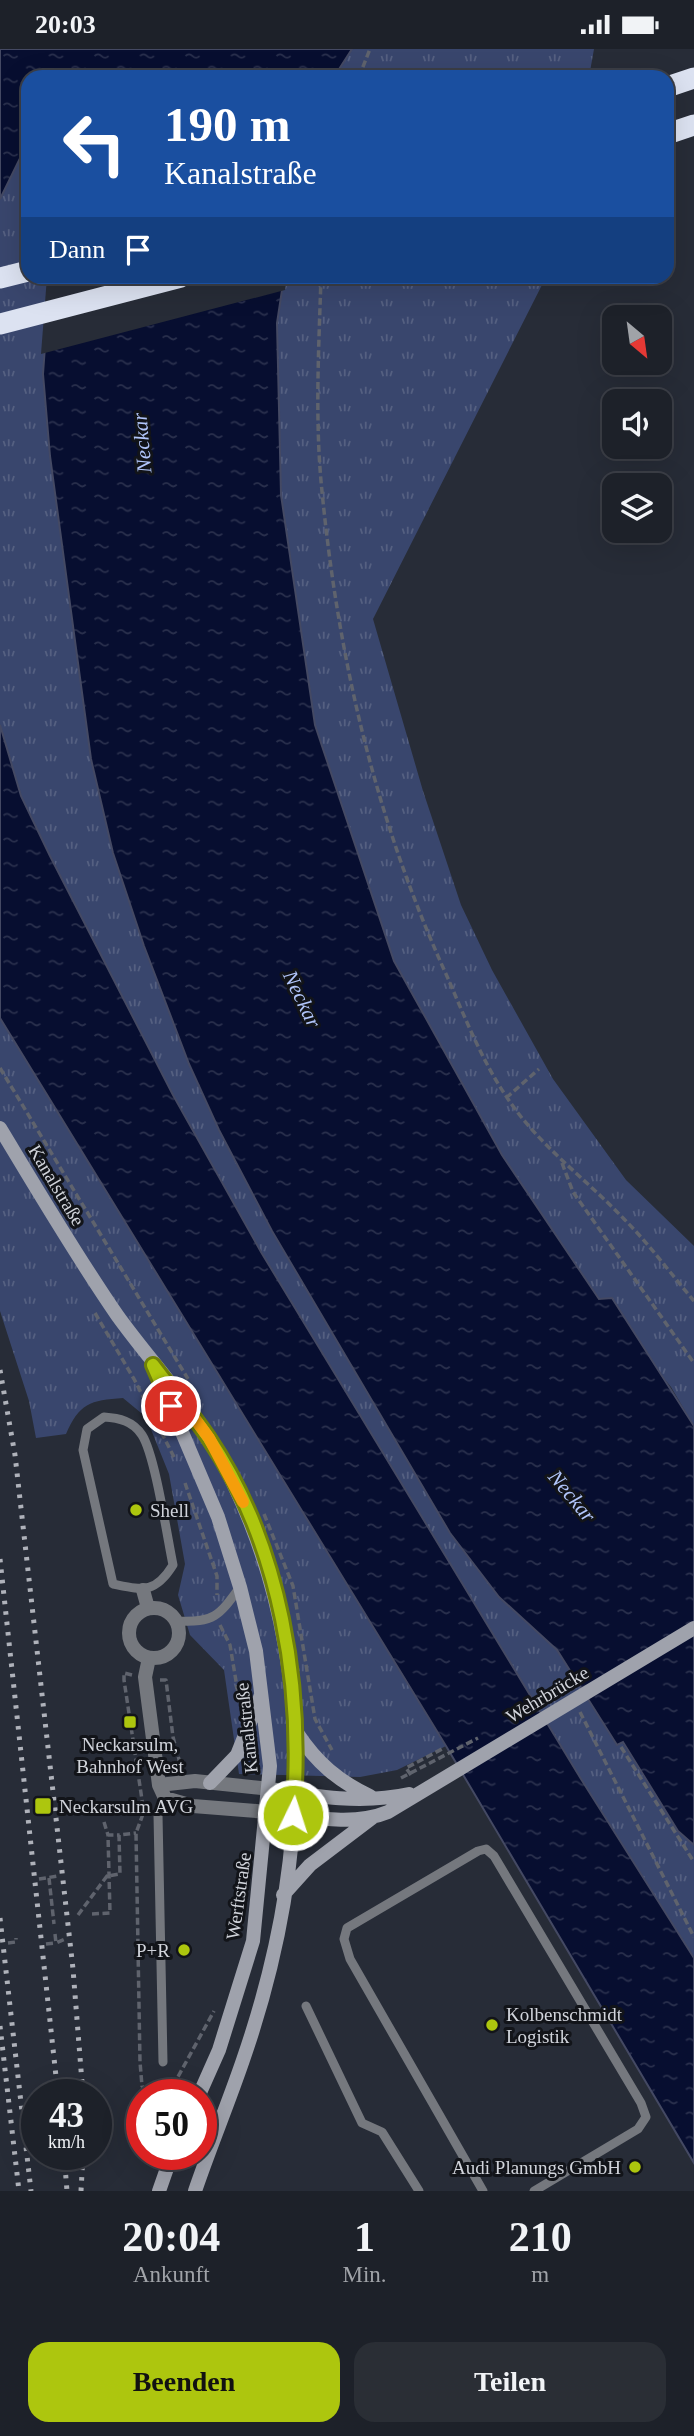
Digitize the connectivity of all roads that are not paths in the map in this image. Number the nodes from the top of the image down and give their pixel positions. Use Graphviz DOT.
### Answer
graph roads {
  1 [pos="694,78"];
  2 [pos="674,85"];
  3 [pos="694,125"];
  4 [pos="674,132"];
  5 [pos="21,273"];
  6 [pos="0,278"];
  7 [pos="154,284"];
  8 [pos="0,324"];
  9 [pos="0,1128"];
  10 [pos="153,1365"];
  11 [pos="240,1587"];
  12 [pos="143,1590"];
  13 [pos="148,1608"];
  14 [pos="177,1621"];
  15 [pos="694,1628"];
  16 [pos="149,1658"];
  17 [pos="262,1691"];
  18 [pos="296,1733"];
  19 [pos="210,1783"];
  20 [pos="270,1789"];
  21 [pos="162,1791"];
  22 [pos="420,1792"];
  23 [pos="295,1794"];
  24 [pos="375,1799"];
  25 [pos="268,1812"];
  26 [pos="293,1815"];
  27 [pos="372,1818"];
  28 [pos="283,1895"];
  29 [pos="306,2006"];
  30 [pos="163,2062"];
  31 [pos="206,2079"];
  32 [pos="166,2170"];
  33 [pos="159,2191"];
  34 [pos="195,2191"];
  35 [pos="419,2191"];
  36 [pos="483,2191"];
  37 [pos="534,2191"];
  1 -- 2 [label="highway"];
  3 -- 4 [label="highway"];
  5 -- 6 [label="highway"];
  7 -- 8 [label="highway"];
  9 -- 10 [label="main road, Kanalstraße"];
  10 -- 11 [label="main road, Kanalstraße"];
  10 -- 18 [label="main road, Kanalstraße"];
  11 -- 14 [label="lane"];
  11 -- 17 [label="main road, Kanalstraße"];
  12 -- 12 [label="lane"];
  12 -- 13 [label="street"];
  13 -- 14 [label="street"];
  13 -- 16 [label="street"];
  14 -- 16 [label="street"];
  15 -- 22 [label="main road, Wehrbrücke"];
  16 -- 21 [label="street"];
  17 -- 19 [label="main road"];
  17 -- 20 [label="main road, Kanalstraße"];
  18 -- 23 [label="main road, Kanalstraße"];
  18 -- 24 [label="main road"];
  19 -- 20 [label="street"];
  19 -- 21 [label="street"];
  20 -- 23 [label="main road"];
  20 -- 25 [label="main road, Kanalstraße"];
  21 -- 25 [label="street"];
  21 -- 30 [label="lane"];
  22 -- 24 [label="main road"];
  22 -- 27 [label="main road, Wehrbrücke"];
  23 -- 24 [label="main road"];
  23 -- 26 [label="main road, Kanalstraße"];
  25 -- 26 [label="main road"];
  25 -- 31 [label="main road, Werftstraße"];
  26 -- 27 [label="main road"];
  26 -- 28 [label="main road"];
  27 -- 28 [label="main road, Wehrbrücke"];
  28 -- 34 [label="main road"];
  29 -- 35 [label="lane"];
  32 -- 33 [label="main road"];
  36 -- 37 [label="lane"];
}
